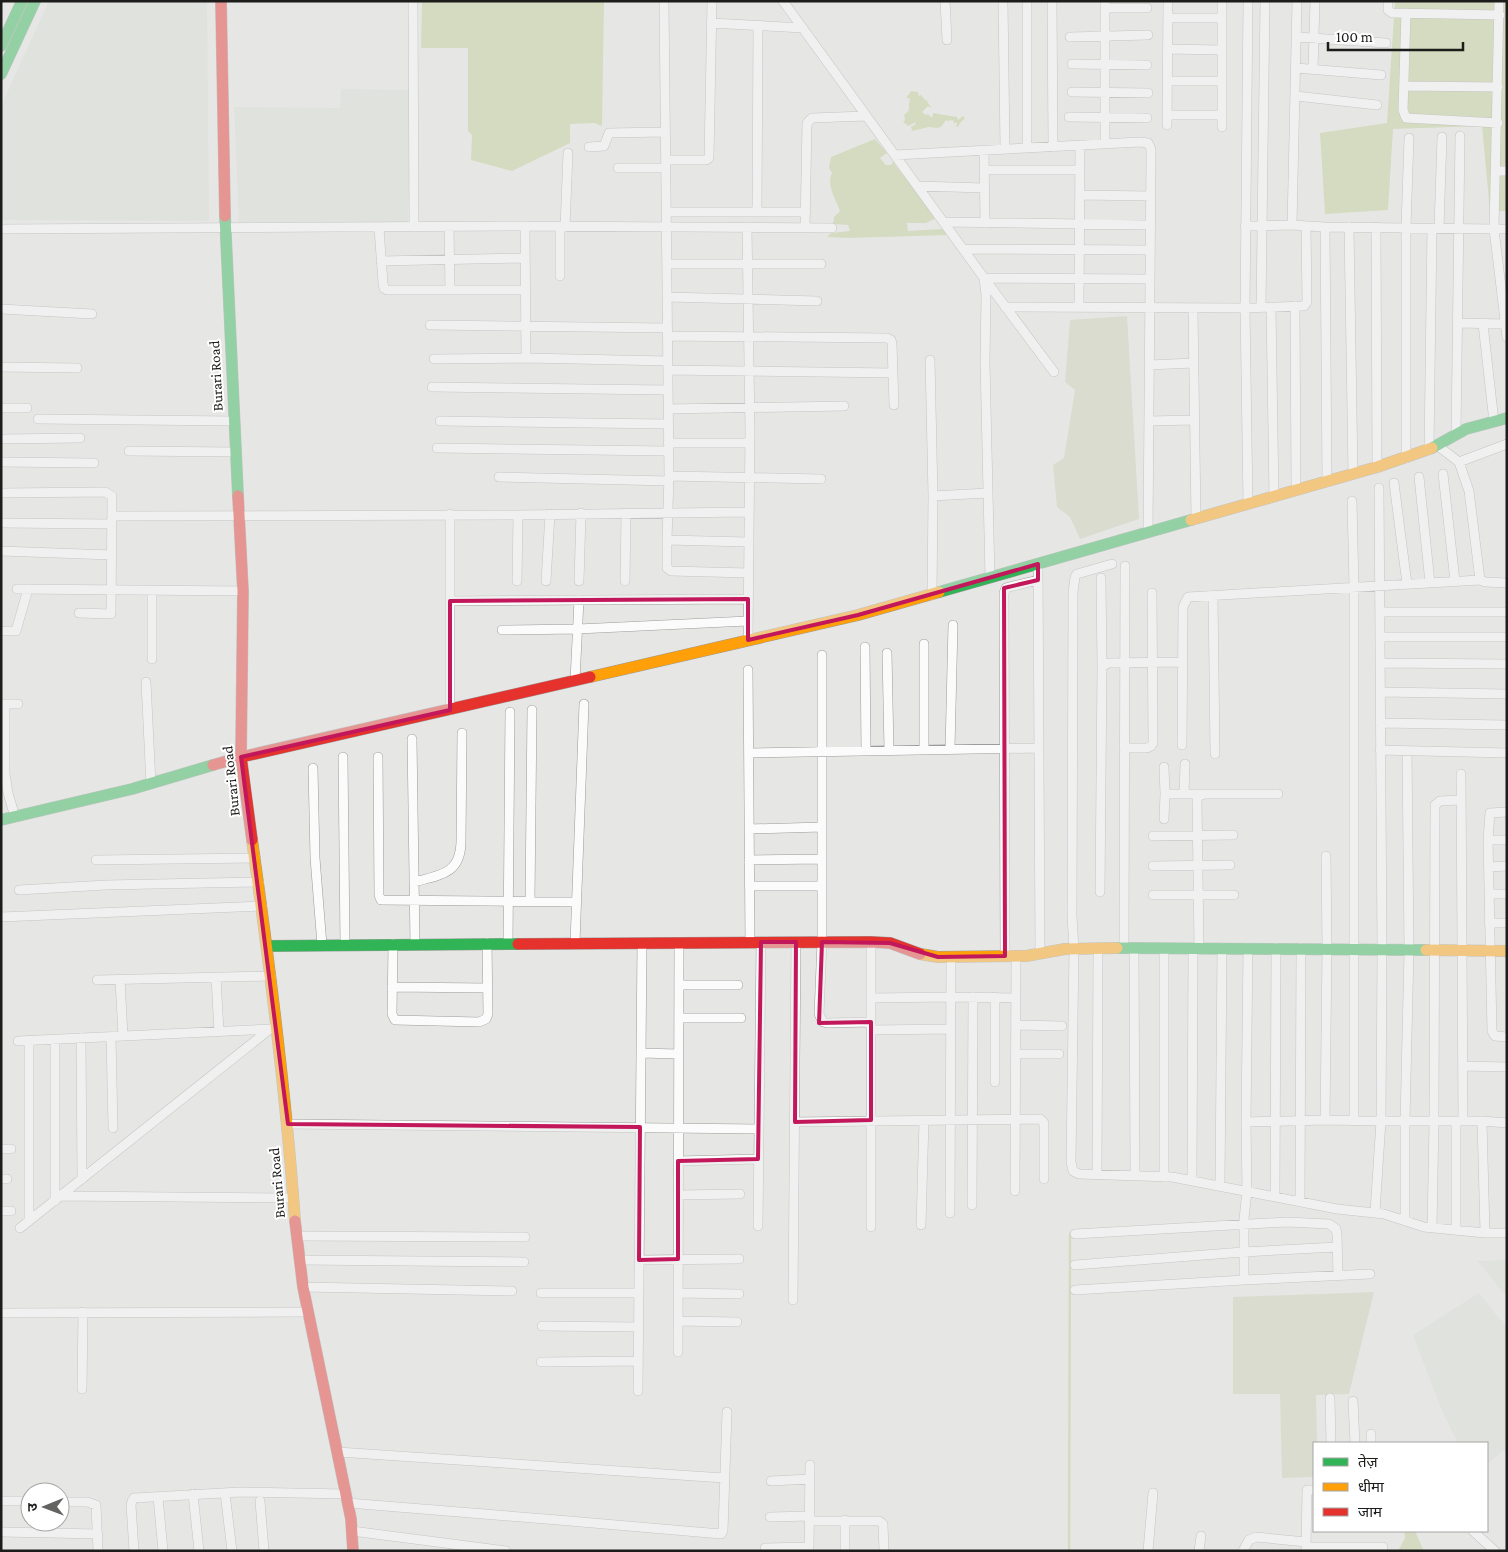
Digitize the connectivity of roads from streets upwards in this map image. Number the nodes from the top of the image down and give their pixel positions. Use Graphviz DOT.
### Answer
graph roads {
  1 [pos="22,1"];
  2 [pos="35,1"];
  3 [pos="221,1"];
  4 [pos="413,1"];
  5 [pos="664,1"];
  6 [pos="712,1"];
  7 [pos="783,1"];
  8 [pos="946,1"];
  9 [pos="1003,1"];
  10 [pos="1027,1"];
  11 [pos="1052,1"];
  12 [pos="1168,1"];
  13 [pos="1222,1"];
  14 [pos="1248,1"];
  15 [pos="1265,1"];
  16 [pos="1297,1"];
  17 [pos="1315,1"];
  18 [pos="1388,1"];
  19 [pos="1500,1"];
  20 [pos="1105,5"];
  21 [pos="1147,8"];
  22 [pos="1406,13"];
  23 [pos="1500,15"];
  24 [pos="1168,18"];
  25 [pos="1222,18"];
  26 [pos="7,21"];
  27 [pos="711,23"];
  28 [pos="24,26"];
  29 [pos="758,26"];
  30 [pos="803,28"];
  31 [pos="1106,36"];
  32 [pos="1148,36"];
  33 [pos="1070,37"];
  34 [pos="1297,37"];
  35 [pos="1315,38"];
  36 [pos="946,40"];
  37 [pos="1386,43"];
  38 [pos="1,46"];
  39 [pos="1168,49"];
  40 [pos="1222,50"];
  41 [pos="1072,64"];
  42 [pos="1105,64"];
  43 [pos="1147,65"];
  44 [pos="1296,68"];
  45 [pos="1503,68"];
  46 [pos="1313,69"];
  47 [pos="1,74"];
  48 [pos="1381,75"];
  49 [pos="1167,81"];
  50 [pos="1222,81"];
  51 [pos="1404,86"];
  52 [pos="1498,87"];
  53 [pos="1072,92"];
  54 [pos="1105,92"];
  55 [pos="1148,93"];
  56 [pos="1296,96"];
  57 [pos="1377,105"];
  58 [pos="1167,115"];
  59 [pos="1222,115"];
  60 [pos="866,116"];
  61 [pos="1069,116"];
  62 [pos="1105,118"];
  63 [pos="1147,118"];
  64 [pos="1498,123"];
  65 [pos="1167,126"];
  66 [pos="1222,127"];
  67 [pos="666,132"];
  68 [pos="1460,136"];
  69 [pos="1442,137"];
  70 [pos="1409,138"];
  71 [pos="1105,144"];
  72 [pos="1080,145"];
  73 [pos="1053,146"];
  74 [pos="589,147"];
  75 [pos="1027,148"];
  76 [pos="1004,149"];
  77 [pos="984,150"];
  78 [pos="568,153"];
  79 [pos="895,155"];
  80 [pos="666,164"];
  81 [pos="618,168"];
  82 [pos="984,170"];
  83 [pos="1080,170"];
  84 [pos="1496,171"];
  85 [pos="1507,171"];
  86 [pos="918,186"];
  87 [pos="984,188"];
  88 [pos="1080,195"];
  89 [pos="1151,196"];
  90 [pos="757,211"];
  91 [pos="666,212"];
  92 [pos="806,212"];
  93 [pos="944,222"];
  94 [pos="985,223"];
  95 [pos="1080,224"];
  96 [pos="1151,225"];
  97 [pos="1262,225"];
  98 [pos="1292,225"];
  99 [pos="525,226"];
  100 [pos="1245,226"];
  101 [pos="414,227"];
  102 [pos="449,227"];
  103 [pos="563,227"];
  104 [pos="666,227"];
  105 [pos="747,227"];
  106 [pos="1306,227"];
  107 [pos="1325,227"];
  108 [pos="1348,227"];
  109 [pos="1376,227"];
  110 [pos="1406,227"];
  111 [pos="379,228"];
  112 [pos="805,228"];
  113 [pos="832,228"];
  114 [pos="1436,228"];
  115 [pos="1458,228"];
  116 [pos="1,229"];
  117 [pos="225,229"];
  118 [pos="1494,229"];
  119 [pos="1507,229"];
  120 [pos="964,249"];
  121 [pos="1080,250"];
  122 [pos="1150,250"];
  123 [pos="525,258"];
  124 [pos="450,260"];
  125 [pos="382,261"];
  126 [pos="667,264"];
  127 [pos="821,264"];
  128 [pos="748,265"];
  129 [pos="560,276"];
  130 [pos="984,278"];
  131 [pos="1080,278"];
  132 [pos="1150,278"];
  133 [pos="450,290"];
  134 [pos="526,290"];
  135 [pos="667,297"];
  136 [pos="748,300"];
  137 [pos="817,301"];
  138 [pos="1295,306"];
  139 [pos="1006,307"];
  140 [pos="1079,308"];
  141 [pos="1150,308"];
  142 [pos="1192,308"];
  143 [pos="1245,308"];
  144 [pos="1266,308"];
  145 [pos="1,309"];
  146 [pos="92,314"];
  147 [pos="1457,323"];
  148 [pos="1483,324"];
  149 [pos="1506,324"];
  150 [pos="430,325"];
  151 [pos="526,326"];
  152 [pos="667,332"];
  153 [pos="748,337"];
  154 [pos="1507,337"];
  155 [pos="526,358"];
  156 [pos="434,359"];
  157 [pos="930,360"];
  158 [pos="1193,363"];
  159 [pos="1149,365"];
  160 [pos="668,366"];
  161 [pos="1,367"];
  162 [pos="77,368"];
  163 [pos="749,370"];
  164 [pos="1054,372"];
  165 [pos="893,373"];
  166 [pos="432,387"];
  167 [pos="668,390"];
  168 [pos="894,405"];
  169 [pos="749,406"];
  170 [pos="844,406"];
  171 [pos="1,408"];
  172 [pos="27,408"];
  173 [pos="668,409"];
  174 [pos="1507,418"];
  175 [pos="38,419"];
  176 [pos="1149,420"];
  177 [pos="1194,420"];
  178 [pos="440,421"];
  179 [pos="234,422"];
  180 [pos="1494,422"];
  181 [pos="668,424"];
  182 [pos="1456,434"];
  183 [pos="80,438"];
  184 [pos="1,439"];
  185 [pos="750,443"];
  186 [pos="1507,444"];
  187 [pos="668,447"];
  188 [pos="437,448"];
  189 [pos="1433,448"];
  190 [pos="129,451"];
  191 [pos="236,452"];
  192 [pos="1406,458"];
  193 [pos="1,462"];
  194 [pos="1459,462"];
  195 [pos="94,463"];
  196 [pos="1377,467"];
  197 [pos="1353,474"];
  198 [pos="1443,474"];
  199 [pos="499,476"];
  200 [pos="1419,477"];
  201 [pos="669,479"];
  202 [pos="750,479"];
  203 [pos="821,479"];
  204 [pos="1328,482"];
  205 [pos="1394,483"];
  206 [pos="1379,488"];
  207 [pos="1296,490"];
  208 [pos="1,493"];
  209 [pos="987,493"];
  210 [pos="932,496"];
  211 [pos="1274,497"];
  212 [pos="1352,502"];
  213 [pos="1248,504"];
  214 [pos="668,512"];
  215 [pos="749,512"];
  216 [pos="581,513"];
  217 [pos="626,513"];
  218 [pos="450,514"];
  219 [pos="550,514"];
  220 [pos="518,515"];
  221 [pos="239,516"];
  222 [pos="1196,519"];
  223 [pos="112,520"];
  224 [pos="1,522"];
  225 [pos="1148,532"];
  226 [pos="667,540"];
  227 [pos="748,542"];
  228 [pos="1,551"];
  229 [pos="112,555"];
  230 [pos="1112,564"];
  231 [pos="1124,566"];
  232 [pos="1038,572"];
  233 [pos="748,573"];
  234 [pos="990,578"];
  235 [pos="1101,578"];
  236 [pos="1480,580"];
  237 [pos="517,581"];
  238 [pos="546,581"];
  239 [pos="579,581"];
  240 [pos="625,581"];
  241 [pos="1455,582"];
  242 [pos="1430,583"];
  243 [pos="1507,583"];
  244 [pos="1407,584"];
  245 [pos="1380,586"];
  246 [pos="1354,587"];
  247 [pos="17,589"];
  248 [pos="28,589"];
  249 [pos="111,589"];
  250 [pos="152,590"];
  251 [pos="243,590"];
  252 [pos="1152,594"];
  253 [pos="932,595"];
  254 [pos="1213,595"];
  255 [pos="748,599"];
  256 [pos="580,600"];
  257 [pos="450,601"];
  258 [pos="1380,612"];
  259 [pos="1507,612"];
  260 [pos="78,613"];
  261 [pos="748,621"];
  262 [pos="952,625"];
  263 [pos="578,629"];
  264 [pos="502,630"];
  265 [pos="1,631"];
  266 [pos="1381,636"];
  267 [pos="1507,637"];
  268 [pos="748,640"];
  269 [pos="924,644"];
  270 [pos="865,647"];
  271 [pos="887,653"];
  272 [pos="822,655"];
  273 [pos="152,659"];
  274 [pos="1152,662"];
  275 [pos="1183,662"];
  276 [pos="1124,663"];
  277 [pos="1380,663"];
  278 [pos="1507,664"];
  279 [pos="1102,667"];
  280 [pos="748,670"];
  281 [pos="575,680"];
  282 [pos="146,682"];
  283 [pos="1381,692"];
  284 [pos="1507,694"];
  285 [pos="3,704"];
  286 [pos="18,704"];
  287 [pos="584,704"];
  288 [pos="450,710"];
  289 [pos="532,710"];
  290 [pos="510,712"];
  291 [pos="1380,723"];
  292 [pos="1507,725"];
  293 [pos="462,733"];
  294 [pos="412,739"];
  295 [pos="1182,745"];
  296 [pos="1003,748"];
  297 [pos="1039,748"];
  298 [pos="1124,748"];
  299 [pos="950,749"];
  300 [pos="889,750"];
  301 [pos="924,750"];
  302 [pos="1380,750"];
  303 [pos="866,751"];
  304 [pos="1407,751"];
  305 [pos="822,752"];
  306 [pos="749,753"];
  307 [pos="1507,753"];
  308 [pos="1215,754"];
  309 [pos="378,756"];
  310 [pos="343,757"];
  311 [pos="242,764"];
  312 [pos="1185,764"];
  313 [pos="1164,767"];
  314 [pos="313,768"];
  315 [pos="1460,774"];
  316 [pos="150,784"];
  317 [pos="1165,794"];
  318 [pos="1184,794"];
  319 [pos="1204,794"];
  320 [pos="1278,794"];
  321 [pos="1461,800"];
  322 [pos="1507,812"];
  323 [pos="15,817"];
  324 [pos="1164,819"];
  325 [pos="1,820"];
  326 [pos="822,827"];
  327 [pos="749,829"];
  328 [pos="1197,835"];
  329 [pos="1233,835"];
  330 [pos="1153,836"];
  331 [pos="1488,840"];
  332 [pos="1507,840"];
  333 [pos="1326,856"];
  334 [pos="256,858"];
  335 [pos="822,859"];
  336 [pos="96,860"];
  337 [pos="749,860"];
  338 [pos="1198,864"];
  339 [pos="1230,865"];
  340 [pos="1153,866"];
  341 [pos="1488,866"];
  342 [pos="1507,866"];
  343 [pos="259,882"];
  344 [pos="414,882"];
  345 [pos="749,886"];
  346 [pos="822,886"];
  347 [pos="19,890"];
  348 [pos="1100,892"];
  349 [pos="1489,894"];
  350 [pos="1507,894"];
  351 [pos="1153,895"];
  352 [pos="1198,895"];
  353 [pos="1234,895"];
  354 [pos="414,899"];
  355 [pos="508,900"];
  356 [pos="530,900"];
  357 [pos="576,902"];
  358 [pos="262,906"];
  359 [pos="1,917"];
  360 [pos="1489,923"];
  361 [pos="1507,923"];
  362 [pos="755,942"];
  363 [pos="796,942"];
  364 [pos="822,942"];
  365 [pos="871,942"];
  366 [pos="487,943"];
  367 [pos="642,943"];
  368 [pos="679,943"];
  369 [pos="345,944"];
  370 [pos="393,944"];
  371 [pos="415,944"];
  372 [pos="508,944"];
  373 [pos="575,944"];
  374 [pos="322,945"];
  375 [pos="267,946"];
  376 [pos="1129,948"];
  377 [pos="1222,948"];
  378 [pos="1248,948"];
  379 [pos="1276,948"];
  380 [pos="1301,948"];
  381 [pos="1070,949"];
  382 [pos="1098,949"];
  383 [pos="1164,949"];
  384 [pos="1196,949"];
  385 [pos="1327,949"];
  386 [pos="1354,950"];
  387 [pos="1382,951"];
  388 [pos="1409,951"];
  389 [pos="1435,951"];
  390 [pos="1463,951"];
  391 [pos="1490,951"];
  392 [pos="1507,951"];
  393 [pos="1040,954"];
  394 [pos="1011,956"];
  395 [pos="951,957"];
  396 [pos="271,976"];
  397 [pos="216,977"];
  398 [pos="97,980"];
  399 [pos="120,980"];
  400 [pos="679,985"];
  401 [pos="738,985"];
  402 [pos="392,987"];
  403 [pos="488,988"];
  404 [pos="951,997"];
  405 [pos="973,997"];
  406 [pos="995,997"];
  407 [pos="871,998"];
  408 [pos="1016,998"];
  409 [pos="678,1018"];
  410 [pos="741,1018"];
  411 [pos="1016,1025"];
  412 [pos="871,1026"];
  413 [pos="1062,1026"];
  414 [pos="273,1029"];
  415 [pos="951,1029"];
  416 [pos="219,1032"];
  417 [pos="123,1036"];
  418 [pos="111,1037"];
  419 [pos="1507,1037"];
  420 [pos="81,1038"];
  421 [pos="55,1039"];
  422 [pos="18,1041"];
  423 [pos="29,1041"];
  424 [pos="641,1053"];
  425 [pos="678,1054"];
  426 [pos="1016,1054"];
  427 [pos="1059,1054"];
  428 [pos="1463,1066"];
  429 [pos="1507,1067"];
  430 [pos="994,1082"];
  431 [pos="1016,1118"];
  432 [pos="972,1119"];
  433 [pos="871,1120"];
  434 [pos="924,1120"];
  435 [pos="950,1120"];
  436 [pos="1302,1120"];
  437 [pos="1325,1120"];
  438 [pos="1354,1120"];
  439 [pos="1405,1121"];
  440 [pos="1434,1121"];
  441 [pos="1460,1121"];
  442 [pos="1482,1121"];
  443 [pos="795,1122"];
  444 [pos="1246,1122"];
  445 [pos="1274,1122"];
  446 [pos="1381,1122"];
  447 [pos="1507,1123"];
  448 [pos="288,1124"];
  449 [pos="640,1127"];
  450 [pos="113,1128"];
  451 [pos="678,1129"];
  452 [pos="759,1129"];
  453 [pos="1,1149"];
  454 [pos="11,1149"];
  455 [pos="758,1159"];
  456 [pos="678,1161"];
  457 [pos="1098,1174"];
  458 [pos="1135,1176"];
  459 [pos="1164,1177"];
  460 [pos="82,1179"];
  461 [pos="1044,1179"];
  462 [pos="1192,1180"];
  463 [pos="1220,1185"];
  464 [pos="1015,1191"];
  465 [pos="1247,1193"];
  466 [pos="740,1194"];
  467 [pos="678,1195"];
  468 [pos="1275,1196"];
  469 [pos="294,1198"];
  470 [pos="58,1199"];
  471 [pos="1300,1202"];
  472 [pos="972,1204"];
  473 [pos="1,1211"];
  474 [pos="11,1211"];
  475 [pos="1375,1212"];
  476 [pos="950,1213"];
  477 [pos="28,1221"];
  478 [pos="1405,1221"];
  479 [pos="921,1225"];
  480 [pos="1244,1225"];
  481 [pos="758,1226"];
  482 [pos="871,1227"];
  483 [pos="20,1228"];
  484 [pos="1432,1228"];
  485 [pos="1456,1230"];
  486 [pos="1484,1233"];
  487 [pos="1507,1233"];
  488 [pos="1075,1234"];
  489 [pos="296,1236"];
  490 [pos="525,1237"];
  491 [pos="1337,1248"];
  492 [pos="1244,1252"];
  493 [pos="678,1259"];
  494 [pos="739,1259"];
  495 [pos="300,1260"];
  496 [pos="639,1260"];
  497 [pos="524,1262"];
  498 [pos="1075,1265"];
  499 [pos="1370,1274"];
  500 [pos="1338,1275"];
  501 [pos="1244,1280"];
  502 [pos="303,1287"];
  503 [pos="1075,1290"];
  504 [pos="512,1291"];
  505 [pos="541,1293"];
  506 [pos="639,1293"];
  507 [pos="678,1293"];
  508 [pos="739,1294"];
  509 [pos="793,1300"];
  510 [pos="1,1312"];
  511 [pos="83,1312"];
  512 [pos="308,1312"];
  513 [pos="678,1321"];
  514 [pos="737,1322"];
  515 [pos="542,1326"];
  516 [pos="639,1327"];
  517 [pos="678,1352"];
  518 [pos="638,1361"];
  519 [pos="541,1362"];
  520 [pos="82,1389"];
  521 [pos="638,1391"];
  522 [pos="1330,1398"];
  523 [pos="1353,1401"];
  524 [pos="727,1412"];
  525 [pos="1371,1434"];
  526 [pos="1331,1442"];
  527 [pos="1356,1442"];
  528 [pos="1371,1442"];
  529 [pos="338,1452"];
  530 [pos="810,1465"];
  531 [pos="724,1478"];
  532 [pos="810,1479"];
  533 [pos="771,1481"];
  534 [pos="1313,1490"];
  535 [pos="225,1493"];
  536 [pos="193,1494"];
  537 [pos="1153,1494"];
  538 [pos="158,1497"];
  539 [pos="347,1499"];
  540 [pos="1,1501"];
  541 [pos="20,1501"];
  542 [pos="260,1501"];
  543 [pos="70,1502"];
  544 [pos="770,1517"];
  545 [pos="810,1518"];
  546 [pos="1310,1519"];
  547 [pos="845,1520"];
  548 [pos="352,1531"];
  549 [pos="1,1532"];
  550 [pos="1474,1532"];
  551 [pos="98,1534"];
  552 [pos="1201,1536"];
  553 [pos="1306,1547"];
  554 [pos="1383,1547"];
  555 [pos="765,1548"];
  556 [pos="810,1549"];
  557 [pos="98,1551"];
  558 [pos="134,1551"];
  559 [pos="164,1551"];
  560 [pos="199,1551"];
  561 [pos="232,1551"];
  562 [pos="264,1551"];
  563 [pos="353,1551"];
  564 [pos="506,1551"];
  565 [pos="845,1551"];
  566 [pos="884,1551"];
  567 [pos="1148,1551"];
  568 [pos="1199,1551"];
  569 [pos="1243,1551"];
  570 [pos="1495,1551"];
  1 -- 26 [label="street"];
  2 -- 28 [label="street"];
  3 -- 117 [label="street, Burari Road"];
  4 -- 101 [label="street"];
  5 -- 67 [label="street"];
  6 -- 27 [label="street"];
  7 -- 30 [label="street"];
  8 -- 36 [label="street"];
  9 -- 76 [label="street"];
  10 -- 75 [label="street"];
  11 -- 73 [label="street"];
  12 -- 24 [label="street"];
  13 -- 25 [label="street"];
  14 -- 100 [label="street"];
  15 -- 97 [label="street"];
  16 -- 34 [label="street"];
  17 -- 35 [label="street"];
  18 -- 22 [label="street"];
  19 -- 23 [label="street"];
  20 -- 21 [label="street"];
  20 -- 31 [label="street"];
  22 -- 23 [label="street"];
  22 -- 51 [label="street"];
  23 -- 45 [label="street"];
  24 -- 25 [label="street"];
  24 -- 39 [label="street"];
  25 -- 40 [label="street"];
  26 -- 28 [label="street"];
  26 -- 38 [label="street"];
  27 -- 29 [label="street"];
  27 -- 80 [label="street"];
  28 -- 47 [label="street"];
  29 -- 30 [label="street"];
  29 -- 90 [label="street"];
  30 -- 60 [label="street"];
  31 -- 32 [label="street"];
  31 -- 33 [label="street"];
  31 -- 42 [label="street"];
  34 -- 35 [label="street"];
  34 -- 44 [label="street"];
  35 -- 37 [label="street"];
  35 -- 46 [label="street"];
  39 -- 40 [label="street"];
  39 -- 49 [label="street"];
  40 -- 50 [label="street"];
  41 -- 42 [label="street"];
  42 -- 43 [label="street"];
  42 -- 54 [label="street"];
  44 -- 46 [label="street"];
  44 -- 56 [label="street"];
  45 -- 52 [label="street"];
  46 -- 48 [label="street"];
  49 -- 50 [label="street"];
  49 -- 58 [label="street"];
  50 -- 59 [label="street"];
  51 -- 52 [label="street"];
  51 -- 64 [label="street"];
  52 -- 64 [label="street"];
  53 -- 54 [label="street"];
  54 -- 55 [label="street"];
  54 -- 62 [label="street"];
  56 -- 57 [label="street"];
  56 -- 98 [label="street"];
  58 -- 59 [label="street"];
  58 -- 65 [label="street"];
  59 -- 66 [label="street"];
  60 -- 79 [label="street"];
  60 -- 92 [label="street"];
  61 -- 62 [label="street"];
  62 -- 63 [label="street"];
  62 -- 71 [label="street"];
  64 -- 84 [label="street"];
  67 -- 74 [label="street"];
  67 -- 80 [label="street"];
  68 -- 115 [label="street"];
  69 -- 114 [label="street"];
  70 -- 110 [label="street"];
  71 -- 72 [label="street"];
  71 -- 89 [label="street"];
  72 -- 73 [label="street"];
  72 -- 83 [label="street"];
  73 -- 75 [label="street"];
  75 -- 76 [label="street"];
  76 -- 77 [label="street"];
  77 -- 79 [label="street"];
  77 -- 82 [label="street"];
  78 -- 103 [label="street"];
  79 -- 86 [label="street"];
  80 -- 81 [label="street"];
  80 -- 91 [label="street"];
  82 -- 83 [label="street"];
  82 -- 87 [label="street"];
  83 -- 88 [label="street"];
  84 -- 85 [label="street"];
  84 -- 118 [label="street"];
  86 -- 87 [label="street"];
  86 -- 93 [label="street"];
  87 -- 94 [label="street"];
  88 -- 89 [label="street"];
  88 -- 95 [label="street"];
  89 -- 96 [label="street"];
  90 -- 91 [label="street"];
  90 -- 92 [label="street"];
  91 -- 104 [label="street"];
  92 -- 112 [label="street"];
  93 -- 94 [label="street"];
  93 -- 120 [label="street"];
  94 -- 95 [label="street"];
  95 -- 96 [label="street"];
  95 -- 121 [label="street"];
  96 -- 122 [label="street"];
  97 -- 98 [label="street"];
  97 -- 100 [label="street"];
  97 -- 144 [label="street"];
  98 -- 106 [label="street"];
  99 -- 102 [label="street"];
  99 -- 103 [label="street"];
  99 -- 123 [label="street"];
  100 -- 143 [label="street"];
  101 -- 102 [label="street"];
  101 -- 111 [label="street"];
  102 -- 124 [label="street"];
  103 -- 104 [label="street"];
  103 -- 129 [label="street"];
  104 -- 105 [label="street"];
  104 -- 126 [label="street"];
  105 -- 112 [label="street"];
  105 -- 128 [label="street"];
  106 -- 107 [label="street"];
  106 -- 138 [label="street"];
  107 -- 108 [label="street"];
  107 -- 204 [label="street"];
  108 -- 109 [label="street"];
  108 -- 197 [label="street"];
  109 -- 110 [label="street"];
  109 -- 196 [label="street"];
  110 -- 114 [label="street"];
  110 -- 192 [label="street"];
  111 -- 117 [label="street"];
  111 -- 125 [label="street"];
  112 -- 113 [label="street"];
  114 -- 115 [label="street"];
  114 -- 189 [label="street"];
  115 -- 118 [label="street"];
  115 -- 147 [label="street"];
  116 -- 117 [label="street"];
  117 -- 179 [label="street, Burari Road"];
  118 -- 119 [label="street"];
  118 -- 149 [label="street"];
  120 -- 121 [label="street"];
  120 -- 130 [label="street"];
  121 -- 122 [label="street"];
  121 -- 131 [label="street"];
  122 -- 132 [label="street"];
  123 -- 124 [label="street"];
  123 -- 134 [label="street"];
  124 -- 125 [label="street"];
  124 -- 133 [label="street"];
  125 -- 133 [label="street"];
  126 -- 128 [label="street"];
  126 -- 135 [label="street"];
  127 -- 128 [label="street"];
  128 -- 136 [label="street"];
  130 -- 131 [label="street"];
  130 -- 139 [label="street"];
  130 -- 209 [label="street"];
  131 -- 132 [label="street"];
  131 -- 140 [label="street"];
  132 -- 141 [label="street"];
  133 -- 134 [label="street"];
  134 -- 151 [label="street"];
  135 -- 136 [label="street"];
  135 -- 152 [label="street"];
  136 -- 137 [label="street"];
  136 -- 153 [label="street"];
  138 -- 144 [label="street"];
  138 -- 207 [label="street"];
  139 -- 140 [label="street"];
  139 -- 164 [label="street"];
  140 -- 141 [label="street"];
  141 -- 142 [label="street"];
  141 -- 159 [label="street"];
  142 -- 143 [label="street"];
  142 -- 158 [label="street"];
  143 -- 144 [label="street"];
  143 -- 213 [label="street"];
  144 -- 211 [label="street"];
  145 -- 146 [label="street"];
  147 -- 148 [label="street"];
  147 -- 182 [label="street"];
  148 -- 149 [label="street"];
  148 -- 180 [label="street"];
  149 -- 154 [label="street"];
  150 -- 151 [label="street"];
  151 -- 152 [label="street"];
  151 -- 155 [label="street"];
  152 -- 153 [label="street"];
  152 -- 160 [label="street"];
  153 -- 163 [label="street"];
  153 -- 165 [label="street"];
  155 -- 156 [label="street"];
  155 -- 160 [label="street"];
  157 -- 210 [label="street"];
  158 -- 159 [label="street"];
  158 -- 177 [label="street"];
  159 -- 176 [label="street"];
  160 -- 163 [label="street"];
  160 -- 167 [label="street"];
  161 -- 162 [label="street"];
  163 -- 165 [label="street"];
  163 -- 169 [label="street"];
  165 -- 168 [label="street"];
  166 -- 167 [label="street"];
  167 -- 173 [label="street"];
  169 -- 170 [label="street"];
  169 -- 173 [label="street"];
  169 -- 185 [label="street"];
  171 -- 172 [label="street"];
  173 -- 181 [label="street"];
  174 -- 180 [label="street"];
  175 -- 179 [label="street"];
  176 -- 177 [label="street"];
  176 -- 225 [label="street"];
  177 -- 222 [label="street"];
  178 -- 181 [label="street"];
  179 -- 191 [label="street, Burari Road"];
  180 -- 182 [label="street"];
  181 -- 187 [label="street"];
  182 -- 189 [label="street"];
  183 -- 184 [label="street"];
  185 -- 187 [label="street"];
  185 -- 202 [label="street"];
  186 -- 194 [label="street"];
  187 -- 188 [label="street"];
  187 -- 201 [label="street"];
  189 -- 192 [label="street"];
  189 -- 194 [label="street"];
  190 -- 191 [label="street"];
  191 -- 221 [label="street, Burari Road"];
  192 -- 196 [label="street"];
  193 -- 195 [label="street"];
  194 -- 236 [label="street"];
  196 -- 197 [label="street"];
  197 -- 204 [label="street"];
  198 -- 241 [label="street"];
  199 -- 201 [label="street"];
  200 -- 242 [label="street"];
  201 -- 202 [label="street"];
  201 -- 214 [label="street"];
  202 -- 203 [label="street"];
  202 -- 215 [label="street"];
  204 -- 207 [label="street"];
  205 -- 244 [label="street"];
  206 -- 245 [label="street"];
  207 -- 211 [label="street"];
  208 -- 223 [label="street"];
  209 -- 210 [label="street"];
  209 -- 234 [label="street"];
  210 -- 253 [label="street"];
  211 -- 213 [label="street"];
  212 -- 246 [label="street"];
  213 -- 222 [label="street"];
  214 -- 215 [label="street"];
  214 -- 217 [label="street"];
  214 -- 226 [label="street"];
  215 -- 227 [label="street"];
  216 -- 217 [label="street"];
  216 -- 219 [label="street"];
  216 -- 239 [label="street"];
  217 -- 240 [label="street"];
  218 -- 220 [label="street"];
  218 -- 221 [label="street"];
  218 -- 257 [label="street"];
  219 -- 220 [label="street"];
  219 -- 238 [label="street"];
  220 -- 237 [label="street"];
  221 -- 223 [label="street"];
  221 -- 251 [label="street, Burari Road"];
  222 -- 225 [label="street"];
  223 -- 224 [label="street"];
  223 -- 229 [label="street"];
  225 -- 232 [label="street"];
  226 -- 227 [label="street"];
  226 -- 233 [label="street"];
  227 -- 233 [label="street"];
  228 -- 229 [label="street"];
  229 -- 249 [label="street"];
  230 -- 381 [label="street"];
  231 -- 276 [label="street"];
  232 -- 234 [label="street"];
  232 -- 296 [label="street"];
  232 -- 297 [label="street"];
  233 -- 255 [label="street"];
  234 -- 253 [label="street"];
  235 -- 279 [label="street"];
  236 -- 241 [label="street"];
  236 -- 243 [label="street"];
  241 -- 242 [label="street"];
  242 -- 244 [label="street"];
  244 -- 245 [label="street"];
  245 -- 246 [label="street"];
  245 -- 258 [label="street"];
  246 -- 254 [label="street"];
  246 -- 386 [label="street"];
  247 -- 248 [label="street"];
  248 -- 249 [label="street"];
  248 -- 265 [label="street"];
  249 -- 250 [label="street"];
  249 -- 260 [label="street"];
  250 -- 251 [label="street"];
  250 -- 273 [label="street"];
  251 -- 311 [label="street, Burari Road"];
  252 -- 274 [label="street"];
  253 -- 268 [label="street"];
  254 -- 275 [label="street"];
  254 -- 308 [label="street"];
  255 -- 256 [label="street"];
  255 -- 261 [label="street"];
  256 -- 257 [label="street"];
  256 -- 263 [label="street"];
  257 -- 288 [label="street"];
  258 -- 259 [label="street"];
  258 -- 266 [label="street"];
  261 -- 263 [label="street"];
  261 -- 268 [label="street"];
  262 -- 299 [label="street"];
  263 -- 264 [label="street"];
  263 -- 281 [label="street"];
  266 -- 267 [label="street"];
  266 -- 277 [label="street"];
  268 -- 281 [label="street"];
  269 -- 301 [label="street"];
  270 -- 303 [label="street"];
  271 -- 300 [label="street"];
  272 -- 305 [label="street"];
  274 -- 275 [label="street"];
  274 -- 276 [label="street"];
  274 -- 298 [label="street"];
  275 -- 295 [label="street"];
  276 -- 279 [label="street"];
  276 -- 298 [label="street"];
  277 -- 278 [label="street"];
  277 -- 283 [label="street"];
  279 -- 348 [label="street"];
  280 -- 306 [label="street"];
  281 -- 288 [label="street"];
  282 -- 316 [label="street"];
  283 -- 284 [label="street"];
  283 -- 291 [label="street"];
  285 -- 286 [label="street"];
  285 -- 323 [label="street"];
  287 -- 357 [label="street"];
  288 -- 311 [label="street"];
  289 -- 356 [label="street"];
  290 -- 355 [label="street"];
  291 -- 292 [label="street"];
  291 -- 302 [label="street"];
  293 -- 344 [label="street"];
  294 -- 344 [label="street"];
  296 -- 297 [label="street"];
  296 -- 299 [label="street"];
  296 -- 394 [label="street"];
  297 -- 393 [label="street"];
  298 -- 376 [label="street"];
  299 -- 301 [label="street"];
  300 -- 301 [label="street"];
  300 -- 303 [label="street"];
  302 -- 304 [label="street"];
  302 -- 387 [label="street"];
  303 -- 305 [label="street"];
  304 -- 307 [label="street"];
  304 -- 388 [label="street"];
  305 -- 306 [label="street"];
  305 -- 326 [label="street"];
  306 -- 327 [label="street"];
  309 -- 354 [label="street"];
  310 -- 369 [label="street"];
  311 -- 316 [label="street"];
  311 -- 334 [label="street, Burari Road"];
  312 -- 318 [label="street"];
  313 -- 317 [label="street"];
  314 -- 374 [label="street"];
  315 -- 321 [label="street"];
  316 -- 323 [label="street"];
  317 -- 318 [label="street"];
  317 -- 324 [label="street"];
  318 -- 319 [label="street"];
  319 -- 320 [label="street"];
  319 -- 328 [label="street"];
  321 -- 389 [label="street"];
  321 -- 390 [label="street"];
  322 -- 331 [label="street"];
  323 -- 325 [label="street"];
  326 -- 327 [label="street"];
  326 -- 335 [label="street"];
  327 -- 337 [label="street"];
  328 -- 329 [label="street"];
  328 -- 330 [label="street"];
  328 -- 338 [label="street"];
  331 -- 332 [label="street"];
  331 -- 341 [label="street"];
  333 -- 385 [label="street"];
  334 -- 336 [label="street"];
  334 -- 343 [label="street, Burari Road"];
  335 -- 337 [label="street"];
  335 -- 346 [label="street"];
  337 -- 345 [label="street"];
  338 -- 339 [label="street"];
  338 -- 340 [label="street"];
  338 -- 352 [label="street"];
  341 -- 342 [label="street"];
  341 -- 349 [label="street"];
  343 -- 347 [label="street"];
  343 -- 358 [label="street, Burari Road"];
  344 -- 354 [label="street"];
  345 -- 346 [label="street"];
  345 -- 362 [label="street"];
  346 -- 364 [label="street"];
  349 -- 350 [label="street"];
  349 -- 360 [label="street"];
  351 -- 352 [label="street"];
  352 -- 353 [label="street"];
  352 -- 384 [label="street"];
  354 -- 355 [label="street"];
  354 -- 371 [label="street"];
  355 -- 356 [label="street"];
  355 -- 372 [label="street"];
  356 -- 357 [label="street"];
  357 -- 373 [label="street"];
  358 -- 359 [label="street"];
  358 -- 375 [label="street, Burari Road"];
  360 -- 361 [label="street"];
  360 -- 391 [label="street"];
  362 -- 363 [label="street"];
  362 -- 368 [label="street"];
  362 -- 452 [label="street"];
  363 -- 364 [label="street"];
  363 -- 443 [label="street"];
  364 -- 365 [label="street"];
  364 -- 412 [label="street"];
  365 -- 395 [label="street"];
  365 -- 407 [label="street"];
  366 -- 371 [label="street"];
  366 -- 372 [label="street"];
  366 -- 403 [label="street"];
  367 -- 368 [label="street"];
  367 -- 373 [label="street"];
  367 -- 424 [label="street"];
  368 -- 400 [label="street"];
  369 -- 370 [label="street"];
  369 -- 374 [label="street"];
  370 -- 371 [label="street"];
  370 -- 402 [label="street"];
  372 -- 373 [label="street"];
  374 -- 375 [label="street"];
  375 -- 396 [label="street, Burari Road"];
  376 -- 382 [label="street"];
  376 -- 383 [label="street"];
  376 -- 458 [label="street"];
  377 -- 378 [label="street"];
  377 -- 384 [label="street"];
  377 -- 463 [label="street"];
  378 -- 379 [label="street"];
  378 -- 444 [label="street"];
  379 -- 380 [label="street"];
  379 -- 445 [label="street"];
  380 -- 385 [label="street"];
  380 -- 436 [label="street"];
  381 -- 382 [label="street"];
  381 -- 393 [label="street"];
  381 -- 457 [label="street"];
  382 -- 457 [label="street"];
  383 -- 384 [label="street"];
  383 -- 459 [label="street"];
  384 -- 462 [label="street"];
  385 -- 386 [label="street"];
  385 -- 437 [label="street"];
  386 -- 387 [label="street"];
  386 -- 438 [label="street"];
  387 -- 388 [label="street"];
  387 -- 446 [label="street"];
  388 -- 389 [label="street"];
  388 -- 439 [label="street"];
  389 -- 390 [label="street"];
  389 -- 440 [label="street"];
  390 -- 391 [label="street"];
  390 -- 428 [label="street"];
  391 -- 392 [label="street"];
  391 -- 419 [label="street"];
  393 -- 394 [label="street"];
  394 -- 395 [label="street"];
  394 -- 408 [label="street"];
  395 -- 404 [label="street"];
  396 -- 397 [label="street"];
  396 -- 414 [label="street, Burari Road"];
  397 -- 399 [label="street"];
  397 -- 416 [label="street"];
  398 -- 399 [label="street"];
  399 -- 417 [label="street"];
  400 -- 401 [label="street"];
  400 -- 409 [label="street"];
  402 -- 403 [label="street"];
  402 -- 403 [label="street"];
  404 -- 405 [label="street"];
  404 -- 407 [label="street"];
  404 -- 415 [label="street"];
  405 -- 406 [label="street"];
  405 -- 432 [label="street"];
  406 -- 408 [label="street"];
  406 -- 430 [label="street"];
  407 -- 412 [label="street"];
  408 -- 411 [label="street"];
  409 -- 410 [label="street"];
  409 -- 425 [label="street"];
  411 -- 413 [label="street"];
  411 -- 426 [label="street"];
  412 -- 415 [label="street"];
  412 -- 433 [label="street"];
  414 -- 416 [label="street"];
  414 -- 448 [label="street, Burari Road"];
  414 -- 460 [label="street"];
  415 -- 435 [label="street"];
  416 -- 417 [label="street"];
  417 -- 418 [label="street"];
  418 -- 420 [label="street"];
  418 -- 450 [label="street"];
  420 -- 421 [label="street"];
  420 -- 460 [label="street"];
  421 -- 423 [label="street"];
  421 -- 470 [label="street"];
  422 -- 423 [label="street"];
  423 -- 477 [label="street"];
  424 -- 425 [label="street"];
  424 -- 449 [label="street"];
  425 -- 451 [label="street"];
  426 -- 427 [label="street"];
  426 -- 431 [label="street"];
  428 -- 429 [label="street"];
  428 -- 441 [label="street"];
  431 -- 432 [label="street"];
  431 -- 461 [label="street"];
  431 -- 464 [label="street"];
  432 -- 435 [label="street"];
  432 -- 472 [label="street"];
  433 -- 434 [label="street"];
  433 -- 443 [label="street"];
  433 -- 482 [label="street"];
  434 -- 435 [label="street"];
  434 -- 479 [label="street"];
  435 -- 476 [label="street"];
  436 -- 437 [label="street"];
  436 -- 445 [label="street"];
  436 -- 471 [label="street"];
  437 -- 438 [label="street"];
  438 -- 446 [label="street"];
  439 -- 440 [label="street"];
  439 -- 446 [label="street"];
  439 -- 478 [label="street"];
  440 -- 441 [label="street"];
  440 -- 484 [label="street"];
  441 -- 442 [label="street"];
  441 -- 485 [label="street"];
  442 -- 447 [label="street"];
  442 -- 486 [label="street"];
  443 -- 509 [label="street"];
  444 -- 445 [label="street"];
  444 -- 465 [label="street"];
  445 -- 468 [label="street"];
  446 -- 475 [label="street"];
  448 -- 449 [label="street"];
  448 -- 469 [label="street, Burari Road"];
  449 -- 451 [label="street"];
  449 -- 496 [label="street"];
  451 -- 452 [label="street"];
  451 -- 456 [label="street"];
  452 -- 455 [label="street"];
  453 -- 454 [label="street"];
  455 -- 456 [label="street"];
  455 -- 481 [label="street"];
  456 -- 467 [label="street"];
  457 -- 458 [label="street"];
  458 -- 459 [label="street"];
  459 -- 462 [label="street"];
  460 -- 470 [label="street"];
  462 -- 463 [label="street"];
  463 -- 465 [label="street"];
  465 -- 468 [label="street"];
  465 -- 480 [label="street"];
  466 -- 467 [label="street"];
  467 -- 493 [label="street"];
  468 -- 471 [label="street"];
  469 -- 470 [label="street"];
  469 -- 489 [label="street, Burari Road"];
  470 -- 477 [label="street"];
  471 -- 475 [label="street"];
  473 -- 474 [label="street"];
  475 -- 478 [label="street"];
  477 -- 483 [label="street"];
  478 -- 484 [label="street"];
  480 -- 488 [label="street"];
  480 -- 491 [label="street"];
  480 -- 492 [label="street"];
  484 -- 485 [label="street"];
  485 -- 486 [label="street"];
  486 -- 487 [label="street"];
  489 -- 490 [label="street"];
  489 -- 495 [label="street, Burari Road"];
  491 -- 492 [label="street"];
  491 -- 500 [label="street"];
  492 -- 498 [label="street"];
  492 -- 501 [label="street"];
  493 -- 494 [label="street"];
  493 -- 496 [label="street"];
  493 -- 507 [label="street"];
  495 -- 497 [label="street"];
  495 -- 502 [label="street, Burari Road"];
  496 -- 506 [label="street"];
  499 -- 500 [label="street"];
  500 -- 501 [label="street"];
  501 -- 503 [label="street"];
  502 -- 504 [label="street"];
  502 -- 512 [label="street, Burari Road"];
  505 -- 506 [label="street"];
  506 -- 516 [label="street"];
  507 -- 508 [label="street"];
  507 -- 513 [label="street"];
  510 -- 511 [label="street"];
  511 -- 512 [label="street"];
  511 -- 520 [label="street"];
  512 -- 529 [label="street, Burari Road"];
  513 -- 514 [label="street"];
  513 -- 517 [label="street"];
  515 -- 516 [label="street"];
  516 -- 518 [label="street"];
  518 -- 519 [label="street"];
  518 -- 521 [label="street"];
  522 -- 526 [label="street"];
  523 -- 527 [label="street"];
  524 -- 531 [label="street"];
  525 -- 528 [label="street"];
  529 -- 531 [label="street"];
  529 -- 539 [label="street, Burari Road"];
  530 -- 532 [label="street"];
  531 -- 539 [label="street"];
  532 -- 533 [label="street"];
  532 -- 545 [label="street"];
  534 -- 546 [label="street"];
  535 -- 536 [label="street"];
  535 -- 539 [label="street"];
  535 -- 561 [label="street"];
  536 -- 538 [label="street"];
  536 -- 560 [label="street"];
  537 -- 567 [label="street"];
  538 -- 558 [label="street"];
  538 -- 559 [label="street"];
  539 -- 548 [label="street, Burari Road"];
  540 -- 541 [label="street"];
  542 -- 562 [label="street"];
  543 -- 551 [label="street"];
  544 -- 545 [label="street"];
  545 -- 547 [label="street"];
  545 -- 556 [label="street"];
  546 -- 553 [label="street"];
  547 -- 565 [label="street"];
  547 -- 566 [label="street"];
  548 -- 563 [label="street, Burari Road"];
  548 -- 564 [label="street"];
  549 -- 551 [label="street"];
  550 -- 570 [label="street"];
  551 -- 557 [label="street"];
  552 -- 568 [label="street"];
  553 -- 554 [label="street"];
  553 -- 569 [label="street"];
  555 -- 556 [label="street"];
}
